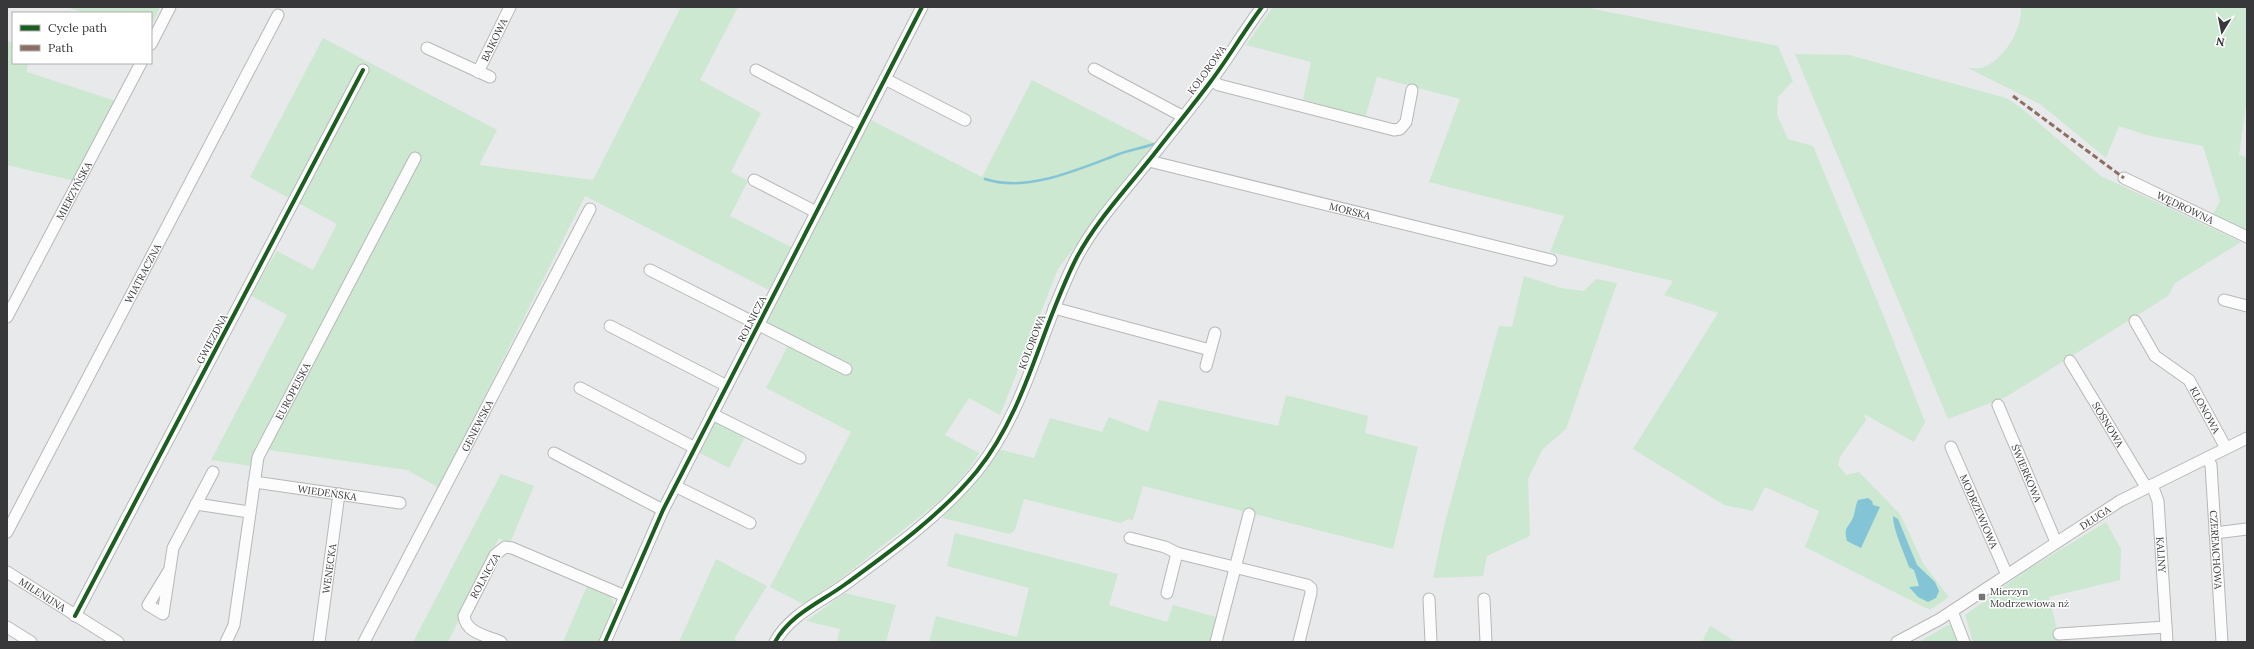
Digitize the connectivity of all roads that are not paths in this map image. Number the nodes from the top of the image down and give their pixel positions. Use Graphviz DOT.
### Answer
graph roads {
  1 [pos="170,7"];
  2 [pos="510,7"];
  3 [pos="922,7"];
  4 [pos="1262,7"];
  5 [pos="278,15"];
  6 [pos="152,42"];
  7 [pos="427,48"];
  8 [pos="140,64"];
  9 [pos="363,70"];
  10 [pos="756,70"];
  11 [pos="1094,70"];
  12 [pos="478,72"];
  13 [pos="490,78"];
  14 [pos="885,79"];
  15 [pos="1211,80"];
  16 [pos="1412,90"];
  17 [pos="1182,116"];
  18 [pos="964,120"];
  19 [pos="861,125"];
  20 [pos="415,158"];
  21 [pos="1149,161"];
  22 [pos="2124,178"];
  23 [pos="754,180"];
  24 [pos="590,209"];
  25 [pos="816,212"];
  26 [pos="2247,237"];
  27 [pos="1551,260"];
  28 [pos="650,270"];
  29 [pos="2224,300"];
  30 [pos="2247,306"];
  31 [pos="1054,308"];
  32 [pos="7,318"];
  33 [pos="2135,321"];
  34 [pos="758,325"];
  35 [pos="610,326"];
  36 [pos="1215,333"];
  37 [pos="1210,350"];
  38 [pos="2070,361"];
  39 [pos="1206,366"];
  40 [pos="846,370"];
  41 [pos="726,386"];
  42 [pos="580,388"];
  43 [pos="1998,405"];
  44 [pos="712,414"];
  45 [pos="2247,438"];
  46 [pos="1951,447"];
  47 [pos="694,448"];
  48 [pos="2226,448"];
  49 [pos="554,453"];
  50 [pos="800,458"];
  51 [pos="2207,458"];
  52 [pos="213,472"];
  53 [pos="254,482"];
  54 [pos="675,486"];
  55 [pos="2149,486"];
  56 [pos="339,494"];
  57 [pos="400,503"];
  58 [pos="196,504"];
  59 [pos="663,510"];
  60 [pos="249,512"];
  61 [pos="1249,514"];
  62 [pos="750,523"];
  63 [pos="2247,529"];
  64 [pos="7,532"];
  65 [pos="2215,533"];
  66 [pos="1130,538"];
  67 [pos="2056,542"];
  68 [pos="1177,553"];
  69 [pos="1235,567"];
  70 [pos="170,568"];
  71 [pos="7,572"];
  72 [pos="2007,575"];
  73 [pos="1167,593"];
  74 [pos="625,596"];
  75 [pos="1429,599"];
  76 [pos="1484,599"];
  77 [pos="1952,611"];
  78 [pos="75,616"];
  79 [pos="7,627"];
  80 [pos="2166,627"];
  81 [pos="2059,634"];
  82 [pos="31,642"];
  83 [pos="118,642"];
  84 [pos="226,642"];
  85 [pos="319,642"];
  86 [pos="364,642"];
  87 [pos="501,642"];
  88 [pos="605,642"];
  89 [pos="775,642"];
  90 [pos="1216,642"];
  91 [pos="1299,642"];
  92 [pos="1431,642"];
  93 [pos="1486,642"];
  94 [pos="1897,642"];
  95 [pos="1964,642"];
  96 [pos="2166,642"];
  97 [pos="2222,642"];
  1 -- 6 [label="street"];
  2 -- 12 [label="street, BAJKOWA"];
  3 -- 14 [label="street, ROLNICZA"];
  4 -- 15 [label="street, KOLOROWA"];
  5 -- 64 [label="street, WIATRACZNA"];
  7 -- 12 [label="street, BAJKOWA"];
  8 -- 32 [label="street, MIERZYŃSKA"];
  9 -- 78 [label="street, GWIEZDNA"];
  10 -- 19 [label="street"];
  11 -- 17 [label="street"];
  12 -- 13 [label="street, BAJKOWA"];
  14 -- 18 [label="street"];
  14 -- 19 [label="street, ROLNICZA"];
  15 -- 16 [label="street, KOLOROWA"];
  15 -- 17 [label="street, KOLOROWA"];
  17 -- 21 [label="street, KOLOROWA"];
  19 -- 25 [label="street, ROLNICZA"];
  20 -- 53 [label="street, EUROPEJSKA"];
  21 -- 27 [label="street, MORSKA"];
  21 -- 31 [label="street, KOLOROWA"];
  22 -- 26 [label="street, WĘDROWNA"];
  23 -- 25 [label="street"];
  24 -- 86 [label="street, GENEWSKA"];
  25 -- 34 [label="street, ROLNICZA"];
  28 -- 34 [label="street, ROLNICZA"];
  29 -- 30 [label="street"];
  31 -- 37 [label="street, KOLOROWA"];
  31 -- 89 [label="street, KOLOROWA"];
  33 -- 48 [label="street, KLONOWA"];
  34 -- 40 [label="street, ROLNICZA"];
  34 -- 41 [label="street, ROLNICZA"];
  35 -- 41 [label="street"];
  36 -- 37 [label="street"];
  37 -- 39 [label="street"];
  38 -- 55 [label="street, SOSNOWA"];
  41 -- 44 [label="street, ROLNICZA"];
  42 -- 47 [label="street"];
  43 -- 67 [label="street, ŚWIERKOWA"];
  44 -- 47 [label="street, ROLNICZA"];
  44 -- 50 [label="street"];
  45 -- 48 [label="street, DŁUGA"];
  46 -- 72 [label="street, MODRZEWIOWA"];
  47 -- 54 [label="street, ROLNICZA"];
  48 -- 51 [label="street, DŁUGA"];
  49 -- 59 [label="street"];
  51 -- 55 [label="street, DŁUGA"];
  51 -- 65 [label="street, CZEREMCHOWA"];
  52 -- 58 [label="street"];
  53 -- 56 [label="street, WIEDEŃSKA"];
  53 -- 60 [label="street, EUROPEJSKA"];
  54 -- 59 [label="street, ROLNICZA"];
  54 -- 62 [label="street"];
  55 -- 67 [label="street, DŁUGA"];
  55 -- 80 [label="street, KALINY"];
  56 -- 57 [label="street, WIEDEŃSKA"];
  56 -- 85 [label="street, WENECKA"];
  58 -- 60 [label="street"];
  58 -- 70 [label="street"];
  59 -- 74 [label="street, ROLNICZA"];
  60 -- 84 [label="street, EUROPEJSKA"];
  61 -- 69 [label="street"];
  63 -- 65 [label="street"];
  65 -- 97 [label="street, CZEREMCHOWA"];
  66 -- 68 [label="street"];
  67 -- 72 [label="street, DŁUGA"];
  68 -- 69 [label="street"];
  68 -- 73 [label="street"];
  69 -- 90 [label="street"];
  69 -- 91 [label="street"];
  71 -- 78 [label="street, MILENIJNA"];
  72 -- 77 [label="street, DŁUGA"];
  74 -- 87 [label="street, ROLNICZA"];
  74 -- 88 [label="street, ROLNICZA"];
  75 -- 92 [label="street"];
  76 -- 93 [label="street"];
  77 -- 94 [label="street, DŁUGA"];
  77 -- 95 [label="street"];
  78 -- 83 [label="street, MILENIJNA"];
  79 -- 82 [label="street"];
  80 -- 81 [label="street"];
  80 -- 96 [label="street, KALINY"];
}
